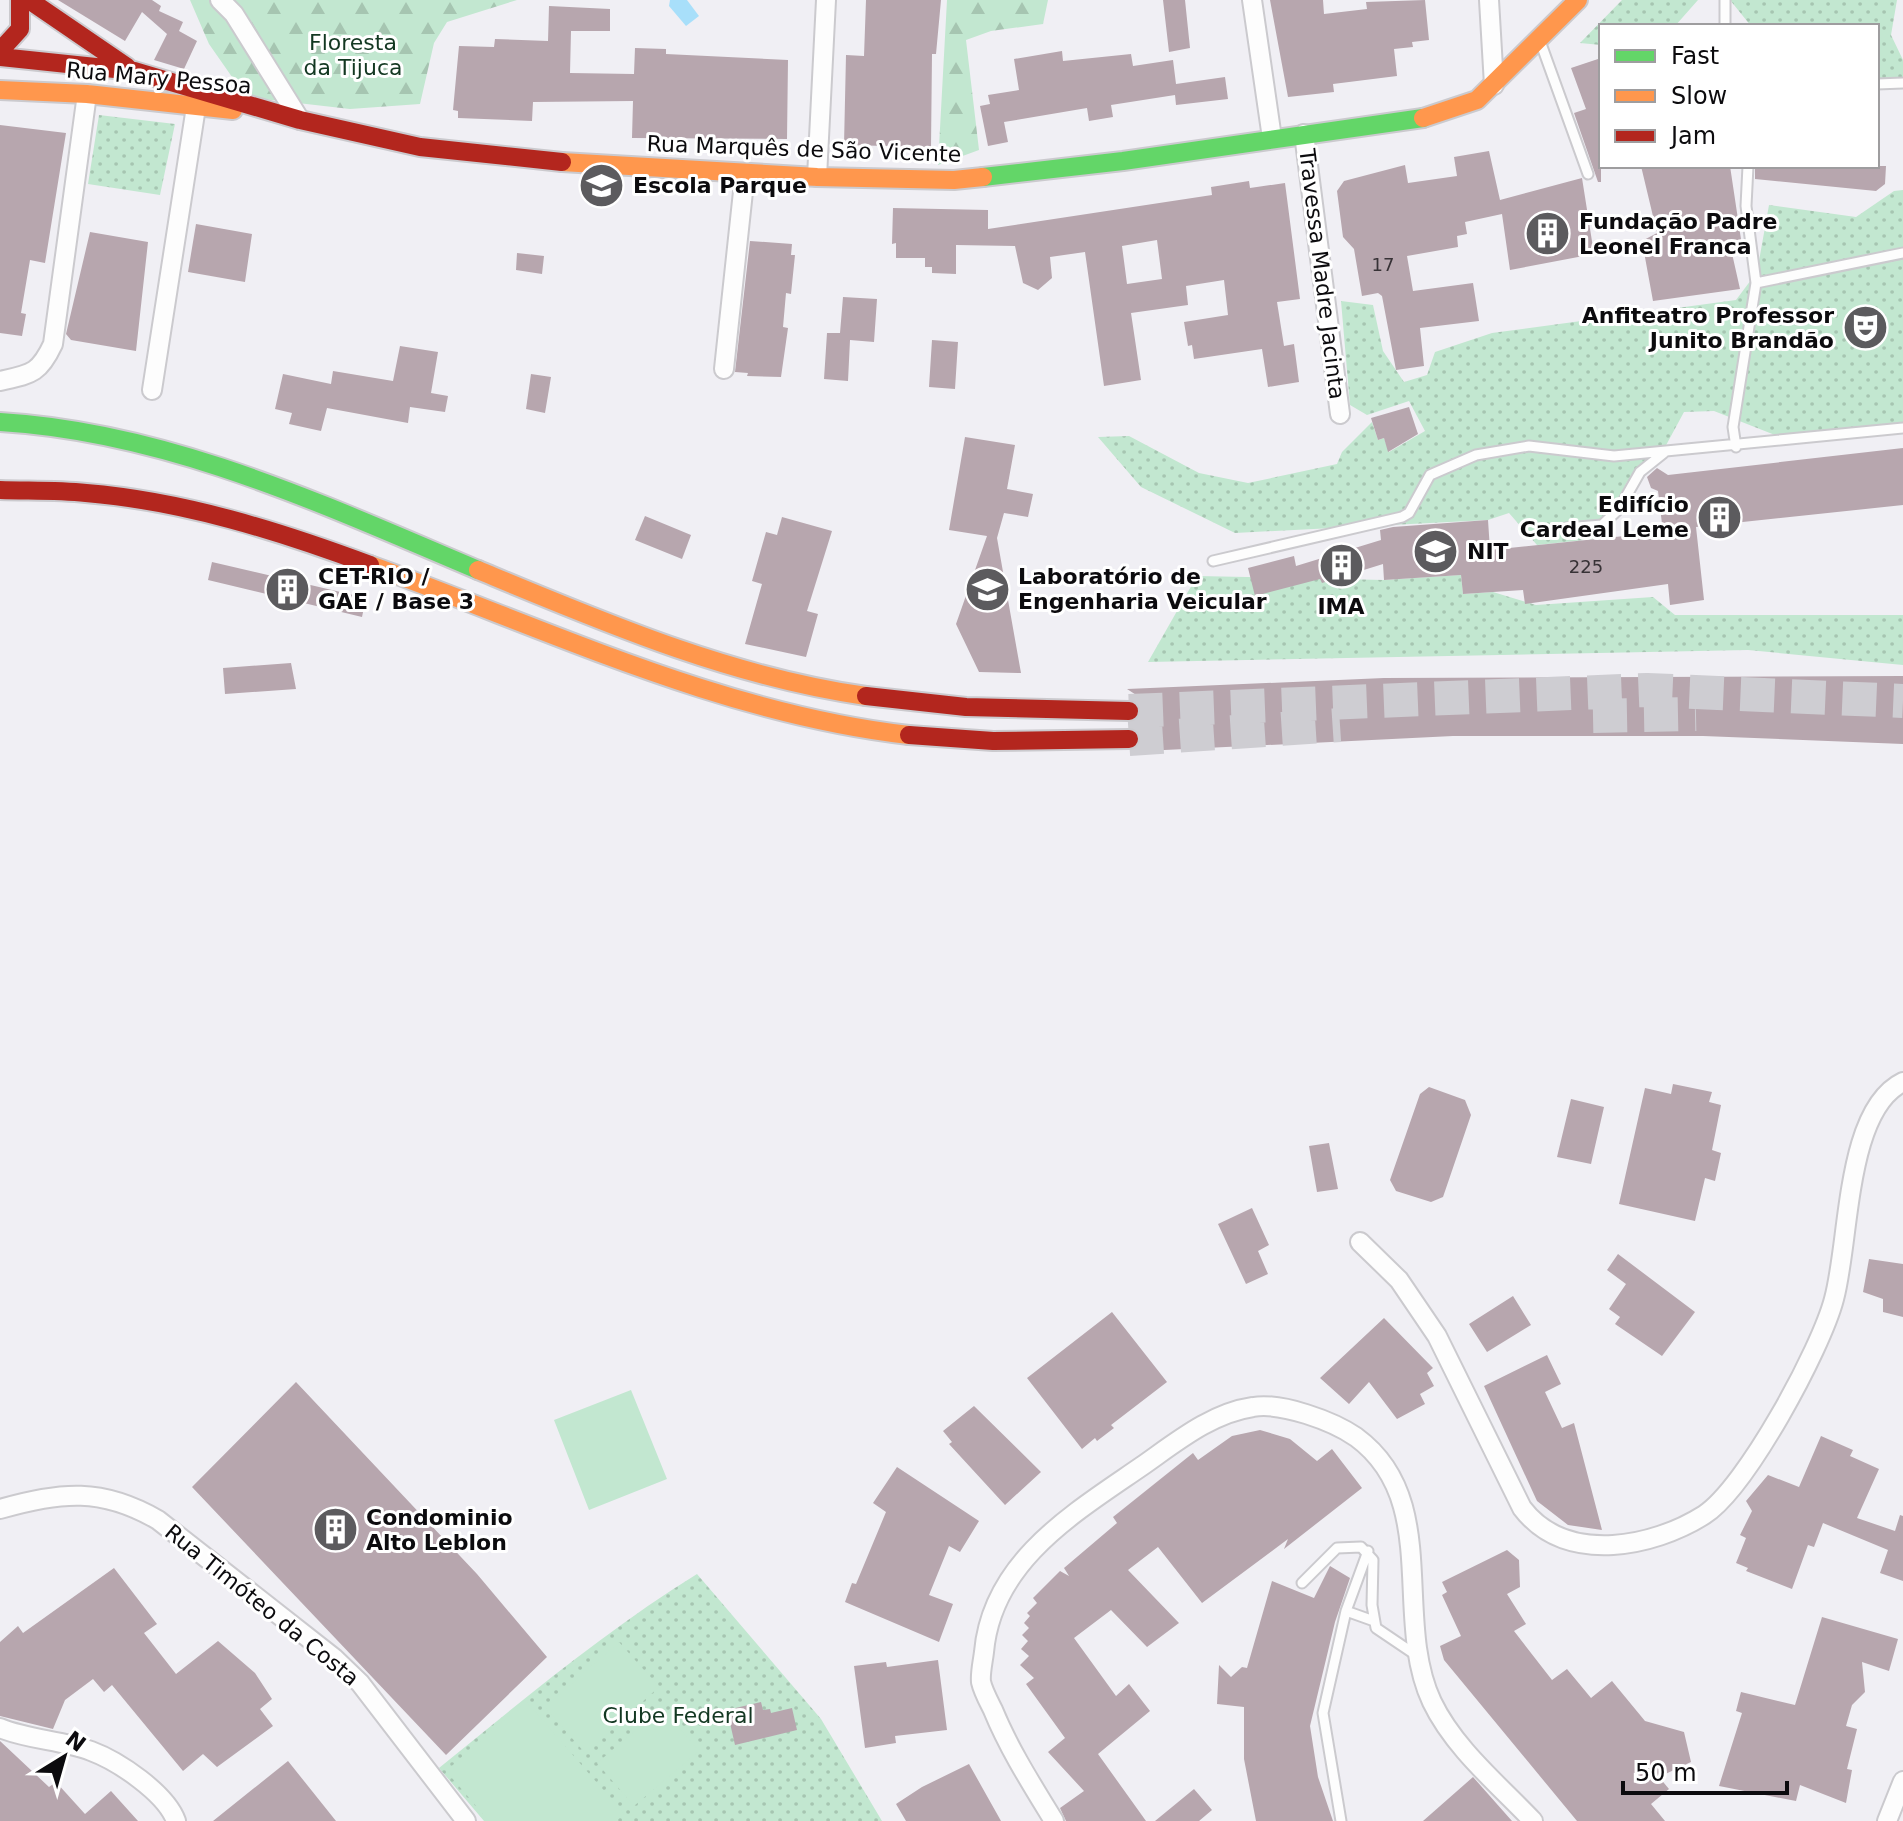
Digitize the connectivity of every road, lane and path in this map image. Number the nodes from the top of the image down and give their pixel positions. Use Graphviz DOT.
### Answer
graph roads {
  1 [pos="20,0"];
  2 [pos="29,0"];
  3 [pos="220,0"];
  4 [pos="826,0"];
  5 [pos="1252,0"];
  6 [pos="1489,0"];
  7 [pos="1578,0"];
  8 [pos="1725,0"];
  9 [pos="1725,24"];
  10 [pos="1540,41"];
  11 [pos="4,55"];
  12 [pos="134,71"];
  13 [pos="2,82"];
  14 [pos="1903,83"];
  15 [pos="1879,84"];
  16 [pos="1494,85"];
  17 [pos="87,94"];
  18 [pos="196,107"];
  19 [pos="273,113"];
  20 [pos="300,120"];
  21 [pos="1304,134"];
  22 [pos="1272,138"];
  23 [pos="1748,168"];
  24 [pos="745,173"];
  25 [pos="1588,174"];
  26 [pos="817,177"];
  27 [pos="1903,253"];
  28 [pos="1756,283"];
  29 [pos="724,369"];
  30 [pos="0,381"];
  31 [pos="152,390"];
  32 [pos="1340,414"];
  33 [pos="0,422"];
  34 [pos="1903,428"];
  35 [pos="1736,447"];
  36 [pos="1665,452"];
  37 [pos="0,490"];
  38 [pos="1566,528"];
  39 [pos="1213,561"];
  40 [pos="1129,711"];
  41 [pos="1129,739"];
  42 [pos="1903,1082"];
  43 [pos="1360,1242"];
  44 [pos="0,1509"];
  45 [pos="1368,1551"];
  46 [pos="1302,1583"];
  47 [pos="1346,1611"];
  48 [pos="1374,1621"];
  49 [pos="1419,1657"];
  50 [pos="0,1728"];
  51 [pos="1903,1781"];
  52 [pos="176,1821"];
  53 [pos="466,1821"];
  54 [pos="1054,1821"];
  55 [pos="1341,1821"];
  56 [pos="1533,1821"];
  57 [pos="1887,1821"];
  1 -- 11 [label="main road"];
  2 -- 12 [label="main road"];
  3 -- 20 [label="street"];
  4 -- 26 [label="street"];
  5 -- 22 [label="street"];
  6 -- 16 [label="street"];
  7 -- 10 [label="main road, Rua Marquês de São Vicente"];
  8 -- 9 [label="lane"];
  10 -- 16 [label="main road, Rua Marquês de São Vicente"];
  10 -- 25 [label="lane"];
  11 -- 12 [label="main road, Rua Mary Pessoa"];
  11 -- 13 [label="main road"];
  12 -- 19 [label="main road, Rua Mary Pessoa"];
  13 -- 17 [label="main road, Rua Mary Pessoa"];
  14 -- 15 [label="lane"];
  16 -- 21 [label="main road, Rua Marquês de São Vicente"];
  17 -- 18 [label="main road, Rua Mary Pessoa"];
  17 -- 30 [label="street"];
  18 -- 19 [label="main road, Rua Mary Pessoa"];
  18 -- 31 [label="street"];
  19 -- 20 [label="main road, Rua Marquês de São Vicente"];
  20 -- 24 [label="main road, Rua Marquês de São Vicente"];
  21 -- 22 [label="main road, Rua Marquês de São Vicente"];
  21 -- 32 [label="street, Travessa Madre Jacinta"];
  22 -- 26 [label="main road, Rua Marquês de São Vicente"];
  23 -- 28 [label="lane"];
  24 -- 26 [label="main road, Rua Marquês de São Vicente"];
  24 -- 29 [label="street"];
  27 -- 28 [label="lane"];
  28 -- 35 [label="lane"];
  33 -- 40 [label="main road"];
  34 -- 35 [label="lane"];
  35 -- 36 [label="lane"];
  36 -- 38 [label="lane"];
  36 -- 39 [label="lane"];
  37 -- 41 [label="main road"];
  42 -- 43 [label="street"];
  44 -- 53 [label="street, Rua Timóteo da Costa"];
  45 -- 46 [label="lane"];
  45 -- 47 [label="lane"];
  45 -- 48 [label="lane"];
  47 -- 48 [label="lane"];
  47 -- 55 [label="lane"];
  48 -- 49 [label="lane"];
  49 -- 54 [label="street"];
  49 -- 56 [label="street"];
  50 -- 52 [label="street"];
  51 -- 57 [label="street"];
}
